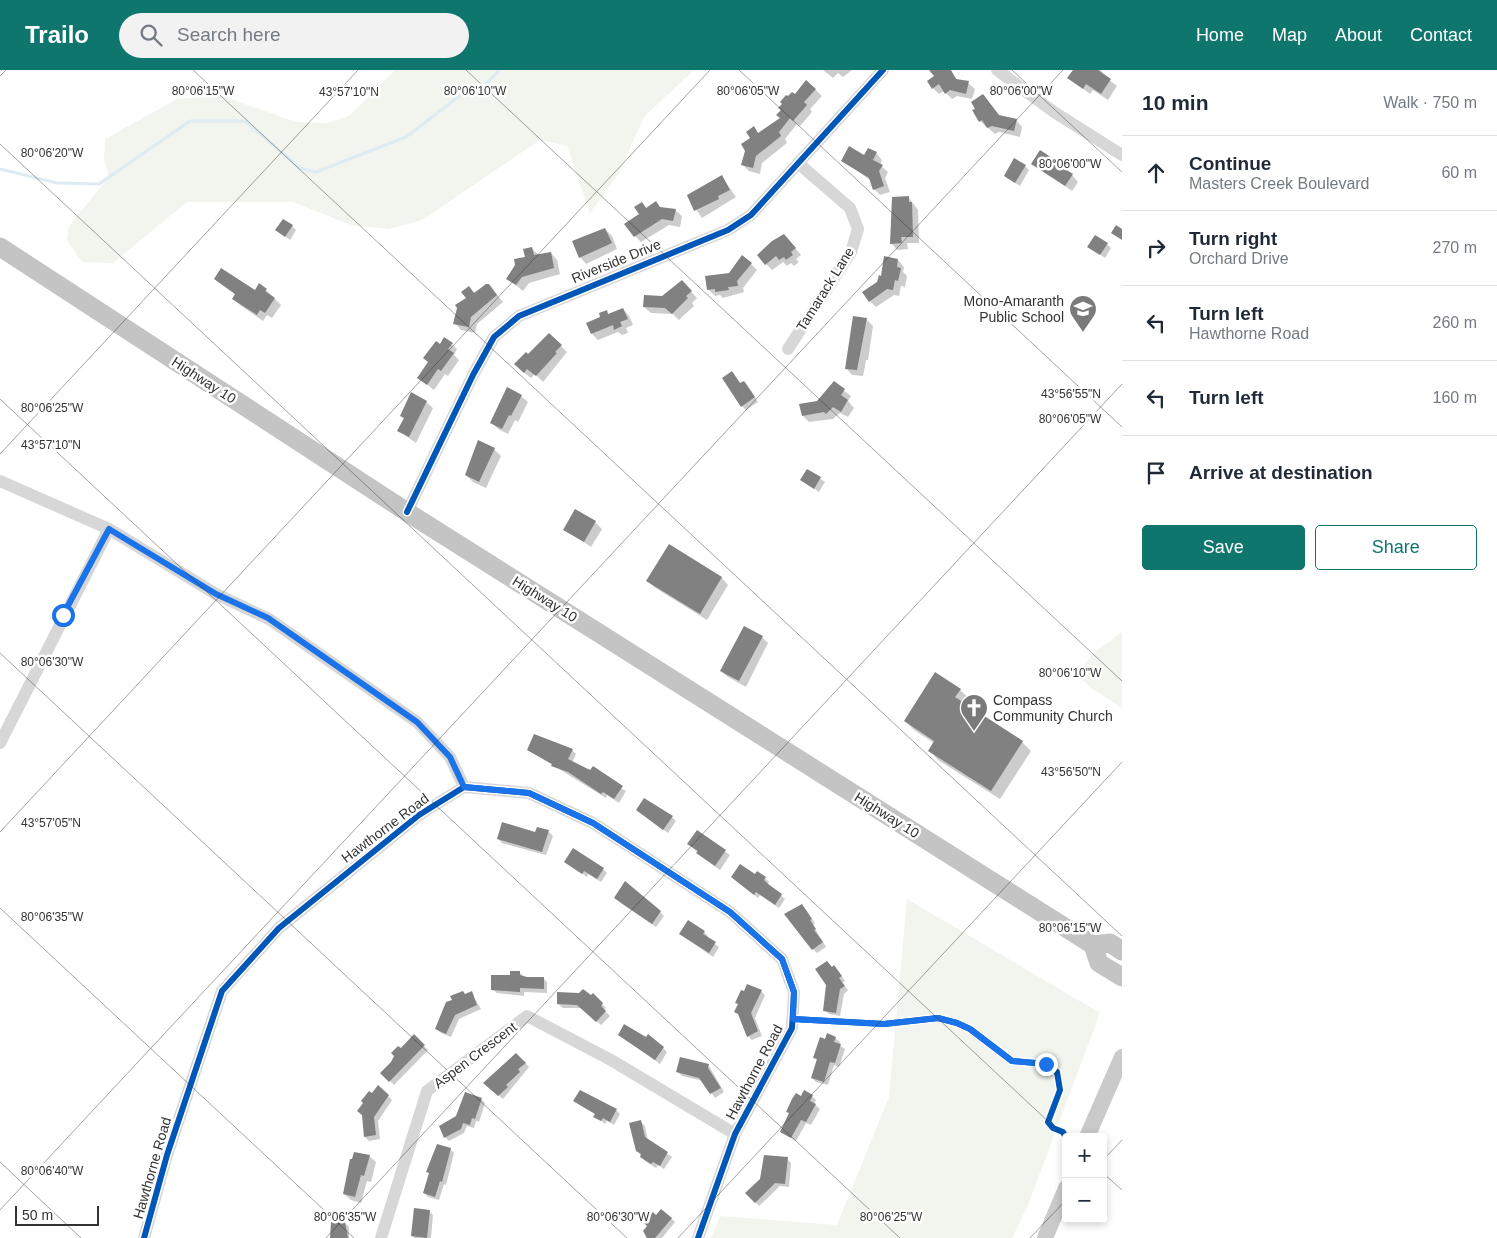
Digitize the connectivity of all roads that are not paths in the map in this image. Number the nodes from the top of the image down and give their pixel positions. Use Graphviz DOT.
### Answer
graph roads {
  1 [pos="883,70"];
  2 [pos="997,70"];
  3 [pos="1122,155"];
  4 [pos="798,163"];
  5 [pos="0,247"];
  6 [pos="788,349"];
  7 [pos="0,481"];
  8 [pos="407,512"];
  9 [pos="109,529"];
  10 [pos="0,743"];
  11 [pos="464,787"];
  12 [pos="1094,945"];
  13 [pos="1122,950"];
  14 [pos="1122,977"];
  15 [pos="1122,1057"];
  16 [pos="1089,1133"];
  17 [pos="735,1134"];
  18 [pos="1062,1198"];
  19 [pos="144,1238"];
  20 [pos="381,1238"];
  21 [pos="698,1238"];
  22 [pos="1045,1238"];
  1 -- 4 [label="street, Riverside Drive"];
  2 -- 3 [label="street"];
  4 -- 6 [label="street, Tamarack Lane"];
  4 -- 8 [label="street, Riverside Drive"];
  5 -- 8 [label="highway, Highway 10"];
  7 -- 9 [label="street"];
  8 -- 12 [label="highway, Highway 10"];
  9 -- 10 [label="street"];
  9 -- 11 [label="street"];
  11 -- 17 [label="street, Hawthorne Road"];
  11 -- 19 [label="street, Hawthorne Road"];
  12 -- 13 [label="highway, Highway 10"];
  12 -- 14 [label="highway"];
  15 -- 16 [label="main road"];
  17 -- 20 [label="street, Aspen Crescent"];
  17 -- 21 [label="street, Hawthorne Road"];
  18 -- 22 [label="main road"];
}
